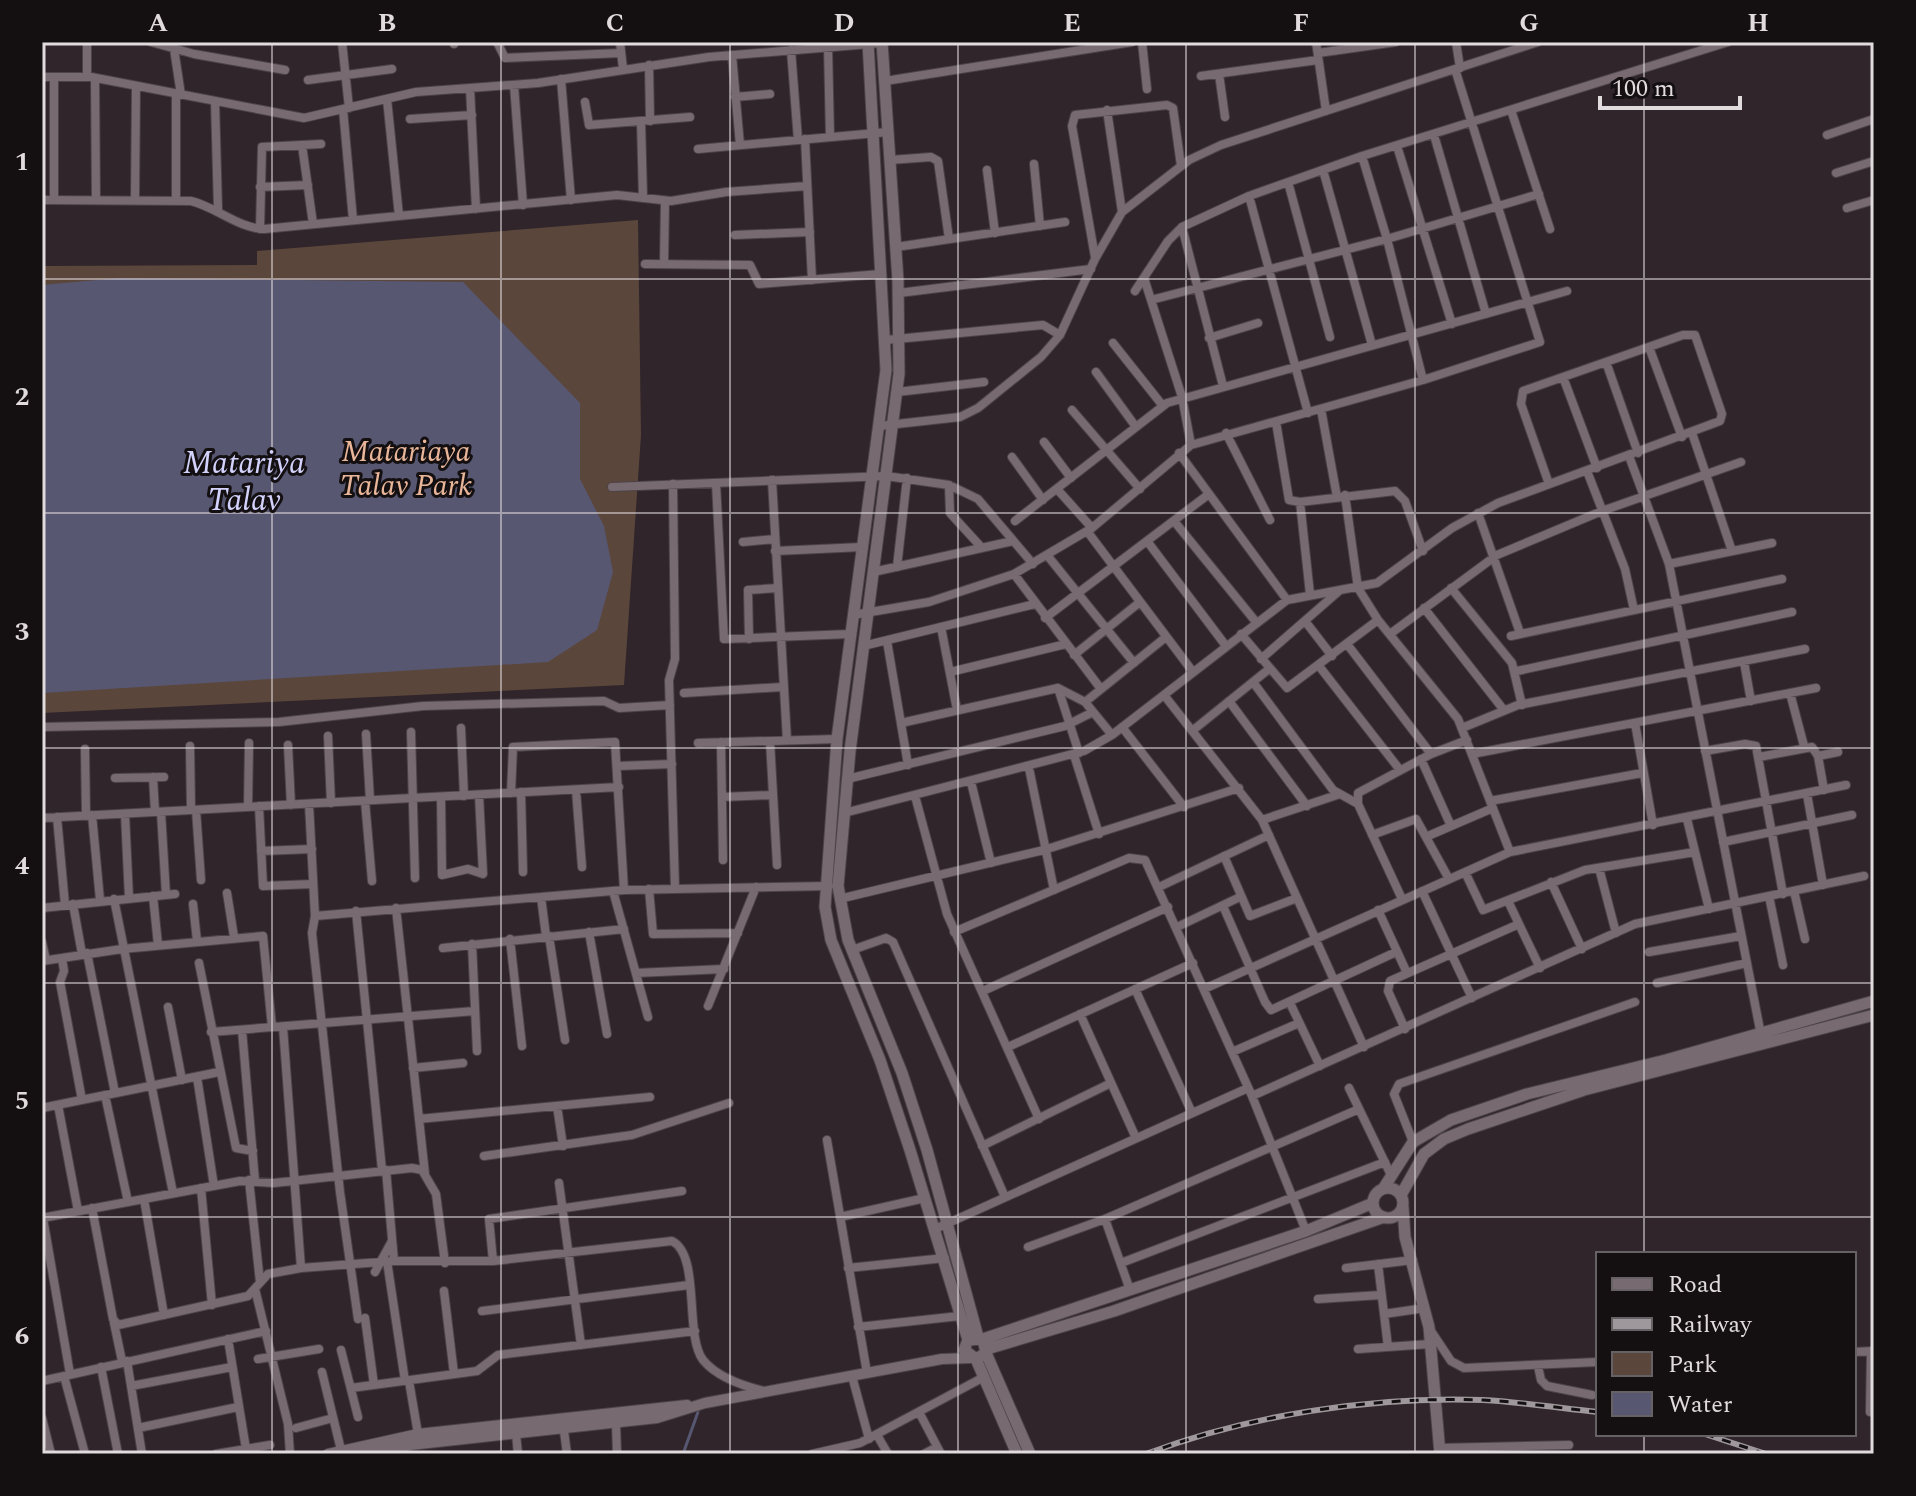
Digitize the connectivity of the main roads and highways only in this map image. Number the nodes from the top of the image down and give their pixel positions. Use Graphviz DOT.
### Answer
graph roads {
  1 [pos="868,42"];
  2 [pos="882,42"];
  3 [pos="1874,1001"];
  4 [pos="1874,1015"];
  5 [pos="1762,1037"];
  6 [pos="1383,1189"];
  7 [pos="1402,1201"];
  8 [pos="1373,1203"];
  9 [pos="1386,1218"];
  10 [pos="1405,1237"];
  11 [pos="977,1347"];
  12 [pos="1440,1451"];
  13 [pos="1020,1452"];
  1 -- 11 [label="main road"];
  2 -- 11 [label="main road"];
  3 -- 5 [label="main road"];
  4 -- 5 [label="main road"];
  5 -- 6 [label="main road"];
  5 -- 7 [label="main road"];
  6 -- 7 [label="main road"];
  6 -- 8 [label="main road"];
  7 -- 9 [label="main road"];
  7 -- 10 [label="main road"];
  8 -- 9 [label="main road"];
  8 -- 11 [label="main road"];
  9 -- 10 [label="main road"];
  9 -- 11 [label="main road"];
  10 -- 12 [label="main road"];
  11 -- 13 [label="main road"];
  11 -- 13 [label="main road"];
}
